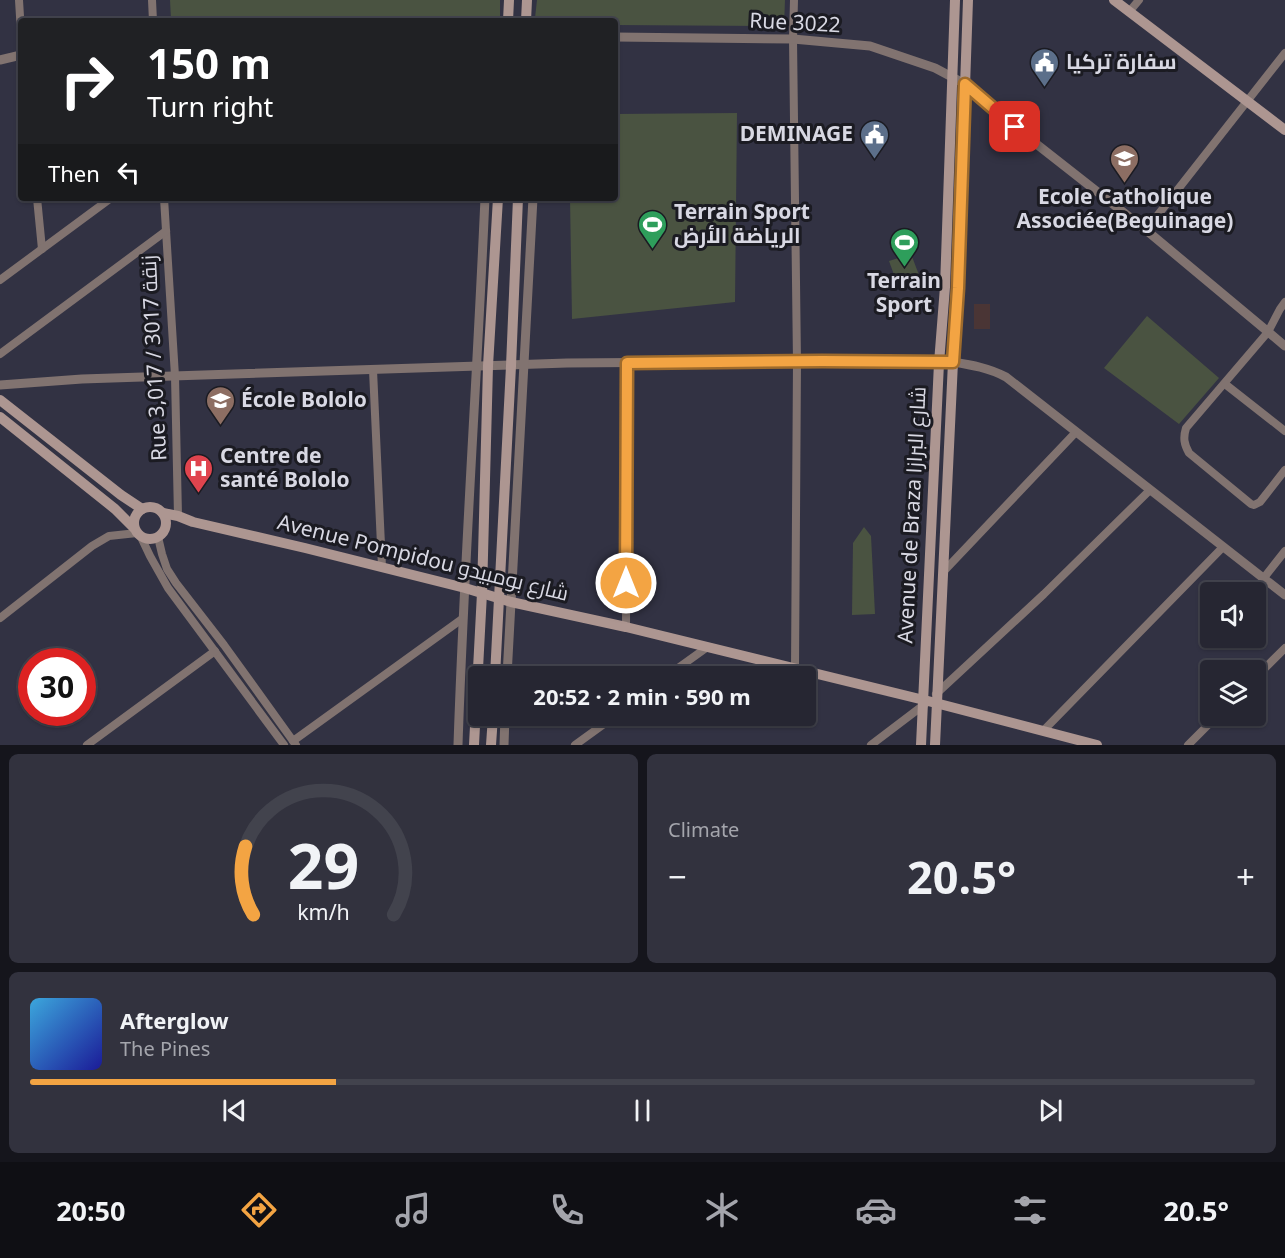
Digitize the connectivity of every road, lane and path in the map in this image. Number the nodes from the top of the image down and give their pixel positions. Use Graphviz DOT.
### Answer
graph roads {
  1 [pos="19,0"];
  2 [pos="152,0"];
  3 [pos="509,0"];
  4 [pos="527,0"];
  5 [pos="794,0"];
  6 [pos="955,0"];
  7 [pos="968,0"];
  8 [pos="1114,0"];
  9 [pos="1139,0"];
  10 [pos="1129,12"];
  11 [pos="20,18"];
  12 [pos="153,18"];
  13 [pos="508,18"];
  14 [pos="526,18"];
  15 [pos="618,37"];
  16 [pos="793,39"];
  17 [pos="1285,53"];
  18 [pos="18,56"];
  19 [pos="0,60"];
  20 [pos="952,76"];
  21 [pos="965,84"];
  22 [pos="1246,101"];
  23 [pos="1285,130"];
  24 [pos="37,201"];
  25 [pos="107,201"];
  26 [pos="164,201"];
  27 [pos="485,201"];
  28 [pos="498,201"];
  29 [pos="518,201"];
  30 [pos="532,201"];
  31 [pos="1146,230"];
  32 [pos="166,231"];
  33 [pos="42,249"];
  34 [pos="0,280"];
  35 [pos="1285,302"];
  36 [pos="1268,332"];
  37 [pos="1285,346"];
  38 [pos="0,354"];
  39 [pos="797,362"];
  40 [pos="953,362"];
  41 [pos="627,363"];
  42 [pos="939,363"];
  43 [pos="525,364"];
  44 [pos="483,366"];
  45 [pos="511,366"];
  46 [pos="373,370"];
  47 [pos="175,376"];
  48 [pos="1225,384"];
  49 [pos="0,385"];
  50 [pos="0,400"];
  51 [pos="0,417"];
  52 [pos="1285,431"];
  53 [pos="1076,432"];
  54 [pos="1285,470"];
  55 [pos="1150,490"];
  56 [pos="142,509"];
  57 [pos="163,513"];
  58 [pos="178,516"];
  59 [pos="193,522"];
  60 [pos="137,532"];
  61 [pos="162,533"];
  62 [pos="1223,548"];
  63 [pos="1285,551"];
  64 [pos="382,567"];
  65 [pos="944,571"];
  66 [pos="1263,579"];
  67 [pos="465,588"];
  68 [pos="482,593"];
  69 [pos="1285,595"];
  70 [pos="500,598"];
  71 [pos="511,602"];
  72 [pos="1,614"];
  73 [pos="462,619"];
  74 [pos="626,627"];
  75 [pos="706,648"];
  76 [pos="1285,648"];
  77 [pos="215,651"];
  78 [pos="496,666"];
  79 [pos="508,666"];
  80 [pos="681,666"];
  81 [pos="782,666"];
  82 [pos="795,666"];
  83 [pos="1266,667"];
  84 [pos="816,674"];
  85 [pos="930,701"];
  86 [pos="492,726"];
  87 [pos="505,726"];
  88 [pos="601,726"];
  89 [pos="1207,726"];
  90 [pos="1043,731"];
  91 [pos="1073,742"];
  92 [pos="295,743"];
  93 [pos="87,745"];
  94 [pos="284,745"];
  95 [pos="458,745"];
  96 [pos="474,745"];
  97 [pos="491,745"];
  98 [pos="504,745"];
  99 [pos="575,745"];
  100 [pos="871,745"];
  101 [pos="921,745"];
  102 [pos="935,745"];
  103 [pos="1097,745"];
  104 [pos="1188,745"];
  1 -- 11 [label="street"];
  2 -- 12 [label="street"];
  3 -- 13 [label="main road"];
  4 -- 14 [label="main road"];
  5 -- 16 [label="street"];
  6 -- 20 [label="main road, Avenue de Braza شارع البرازا"];
  7 -- 21 [label="main road, Avenue de Braza شارع البرازا"];
  8 -- 10 [label="main road"];
  9 -- 10 [label="street"];
  10 -- 22 [label="main road"];
  15 -- 16 [label="street, Rue 3022"];
  16 -- 20 [label="street, Rue 3022"];
  16 -- 39 [label="street"];
  17 -- 22 [label="street"];
  18 -- 19 [label="street"];
  20 -- 21 [label="street, Rue 3022"];
  20 -- 42 [label="main road, Avenue de Braza شارع البرازا"];
  21 -- 31 [label="street, Rue 3022"];
  21 -- 40 [label="main road, Avenue de Braza شارع البرازا"];
  22 -- 23 [label="main road"];
  22 -- 31 [label="street"];
  24 -- 33 [label="street"];
  25 -- 33 [label="street"];
  26 -- 32 [label="street, Rue 3,017 / زنقة 3017"];
  27 -- 44 [label="street"];
  28 -- 44 [label="main road"];
  29 -- 45 [label="main road"];
  30 -- 43 [label="street"];
  31 -- 36 [label="street, Rue 3022"];
  32 -- 38 [label="street"];
  32 -- 47 [label="street, Rue 3,017 / زنقة 3017"];
  33 -- 34 [label="street"];
  35 -- 36 [label="street"];
  36 -- 37 [label="street, Rue 3022"];
  36 -- 48 [label="street"];
  39 -- 41 [label="street"];
  39 -- 42 [label="street"];
  39 -- 82 [label="street"];
  40 -- 42 [label="street"];
  40 -- 53 [label="street"];
  40 -- 65 [label="main road, Avenue de Braza شارع البرازا"];
  41 -- 43 [label="street"];
  41 -- 74 [label="street"];
  42 -- 85 [label="main road, Avenue de Braza شارع البرازا"];
  43 -- 45 [label="street"];
  43 -- 71 [label="street"];
  44 -- 45 [label="street"];
  44 -- 46 [label="street"];
  44 -- 67 [label="street"];
  44 -- 68 [label="main road"];
  45 -- 70 [label="main road"];
  46 -- 47 [label="street"];
  46 -- 64 [label="street"];
  47 -- 49 [label="street"];
  47 -- 58 [label="street, Rue 3,017 / زنقة 3017"];
  48 -- 52 [label="street"];
  48 -- 54 [label="street"];
  50 -- 56 [label="main road"];
  51 -- 60 [label="main road"];
  53 -- 55 [label="street"];
  53 -- 65 [label="street"];
  55 -- 62 [label="street"];
  55 -- 85 [label="street"];
  56 -- 57 [label="main road"];
  56 -- 60 [label="main road"];
  57 -- 58 [label="main road, Avenue Pompidou شارع بومبيدو"];
  57 -- 61 [label="main road"];
  58 -- 59 [label="main road, Avenue Pompidou شارع بومبيدو"];
  59 -- 61 [label="main road"];
  59 -- 64 [label="main road, Avenue Pompidou شارع بومبيدو"];
  60 -- 61 [label="main road"];
  60 -- 72 [label="street"];
  60 -- 77 [label="street"];
  61 -- 92 [label="street"];
  62 -- 66 [label="street"];
  62 -- 90 [label="street"];
  63 -- 66 [label="street"];
  64 -- 67 [label="main road, Avenue Pompidou شارع بومبيدو"];
  65 -- 85 [label="main road, Avenue de Braza شارع البرازا"];
  66 -- 69 [label="street"];
  67 -- 68 [label="main road, Avenue Pompidou شارع بومبيدو"];
  67 -- 73 [label="street"];
  68 -- 70 [label="main road, Avenue Pompidou شارع بومبيدو"];
  68 -- 96 [label="main road"];
  70 -- 71 [label="main road, Avenue Pompidou شارع بومبيدو"];
  70 -- 78 [label="main road"];
  71 -- 74 [label="main road, Avenue Pompidou شارع بومبيدو"];
  71 -- 79 [label="street"];
  73 -- 92 [label="street"];
  73 -- 95 [label="street"];
  74 -- 75 [label="main road, Avenue Pompidou شارع بومبيدو"];
  75 -- 80 [label="street"];
  75 -- 81 [label="main road, Avenue Pompidou شارع بومبيدو"];
  76 -- 83 [label="street"];
  77 -- 93 [label="street"];
  77 -- 94 [label="street"];
  84 -- 85 [label="main road, Avenue Pompidou شارع بومبيدو"];
  85 -- 90 [label="main road, Avenue Pompidou شارع بومبيدو"];
  85 -- 100 [label="street"];
  85 -- 101 [label="main road, Avenue de Braza شارع البرازا"];
  85 -- 102 [label="main road, Avenue de Braza شارع البرازا"];
  86 -- 97 [label="main road"];
  87 -- 98 [label="street"];
  88 -- 99 [label="street"];
  89 -- 104 [label="street"];
  90 -- 91 [label="main road, Avenue Pompidou شارع بومبيدو"];
  91 -- 103 [label="main road, Avenue Pompidou شارع بومبيدو"];
}
